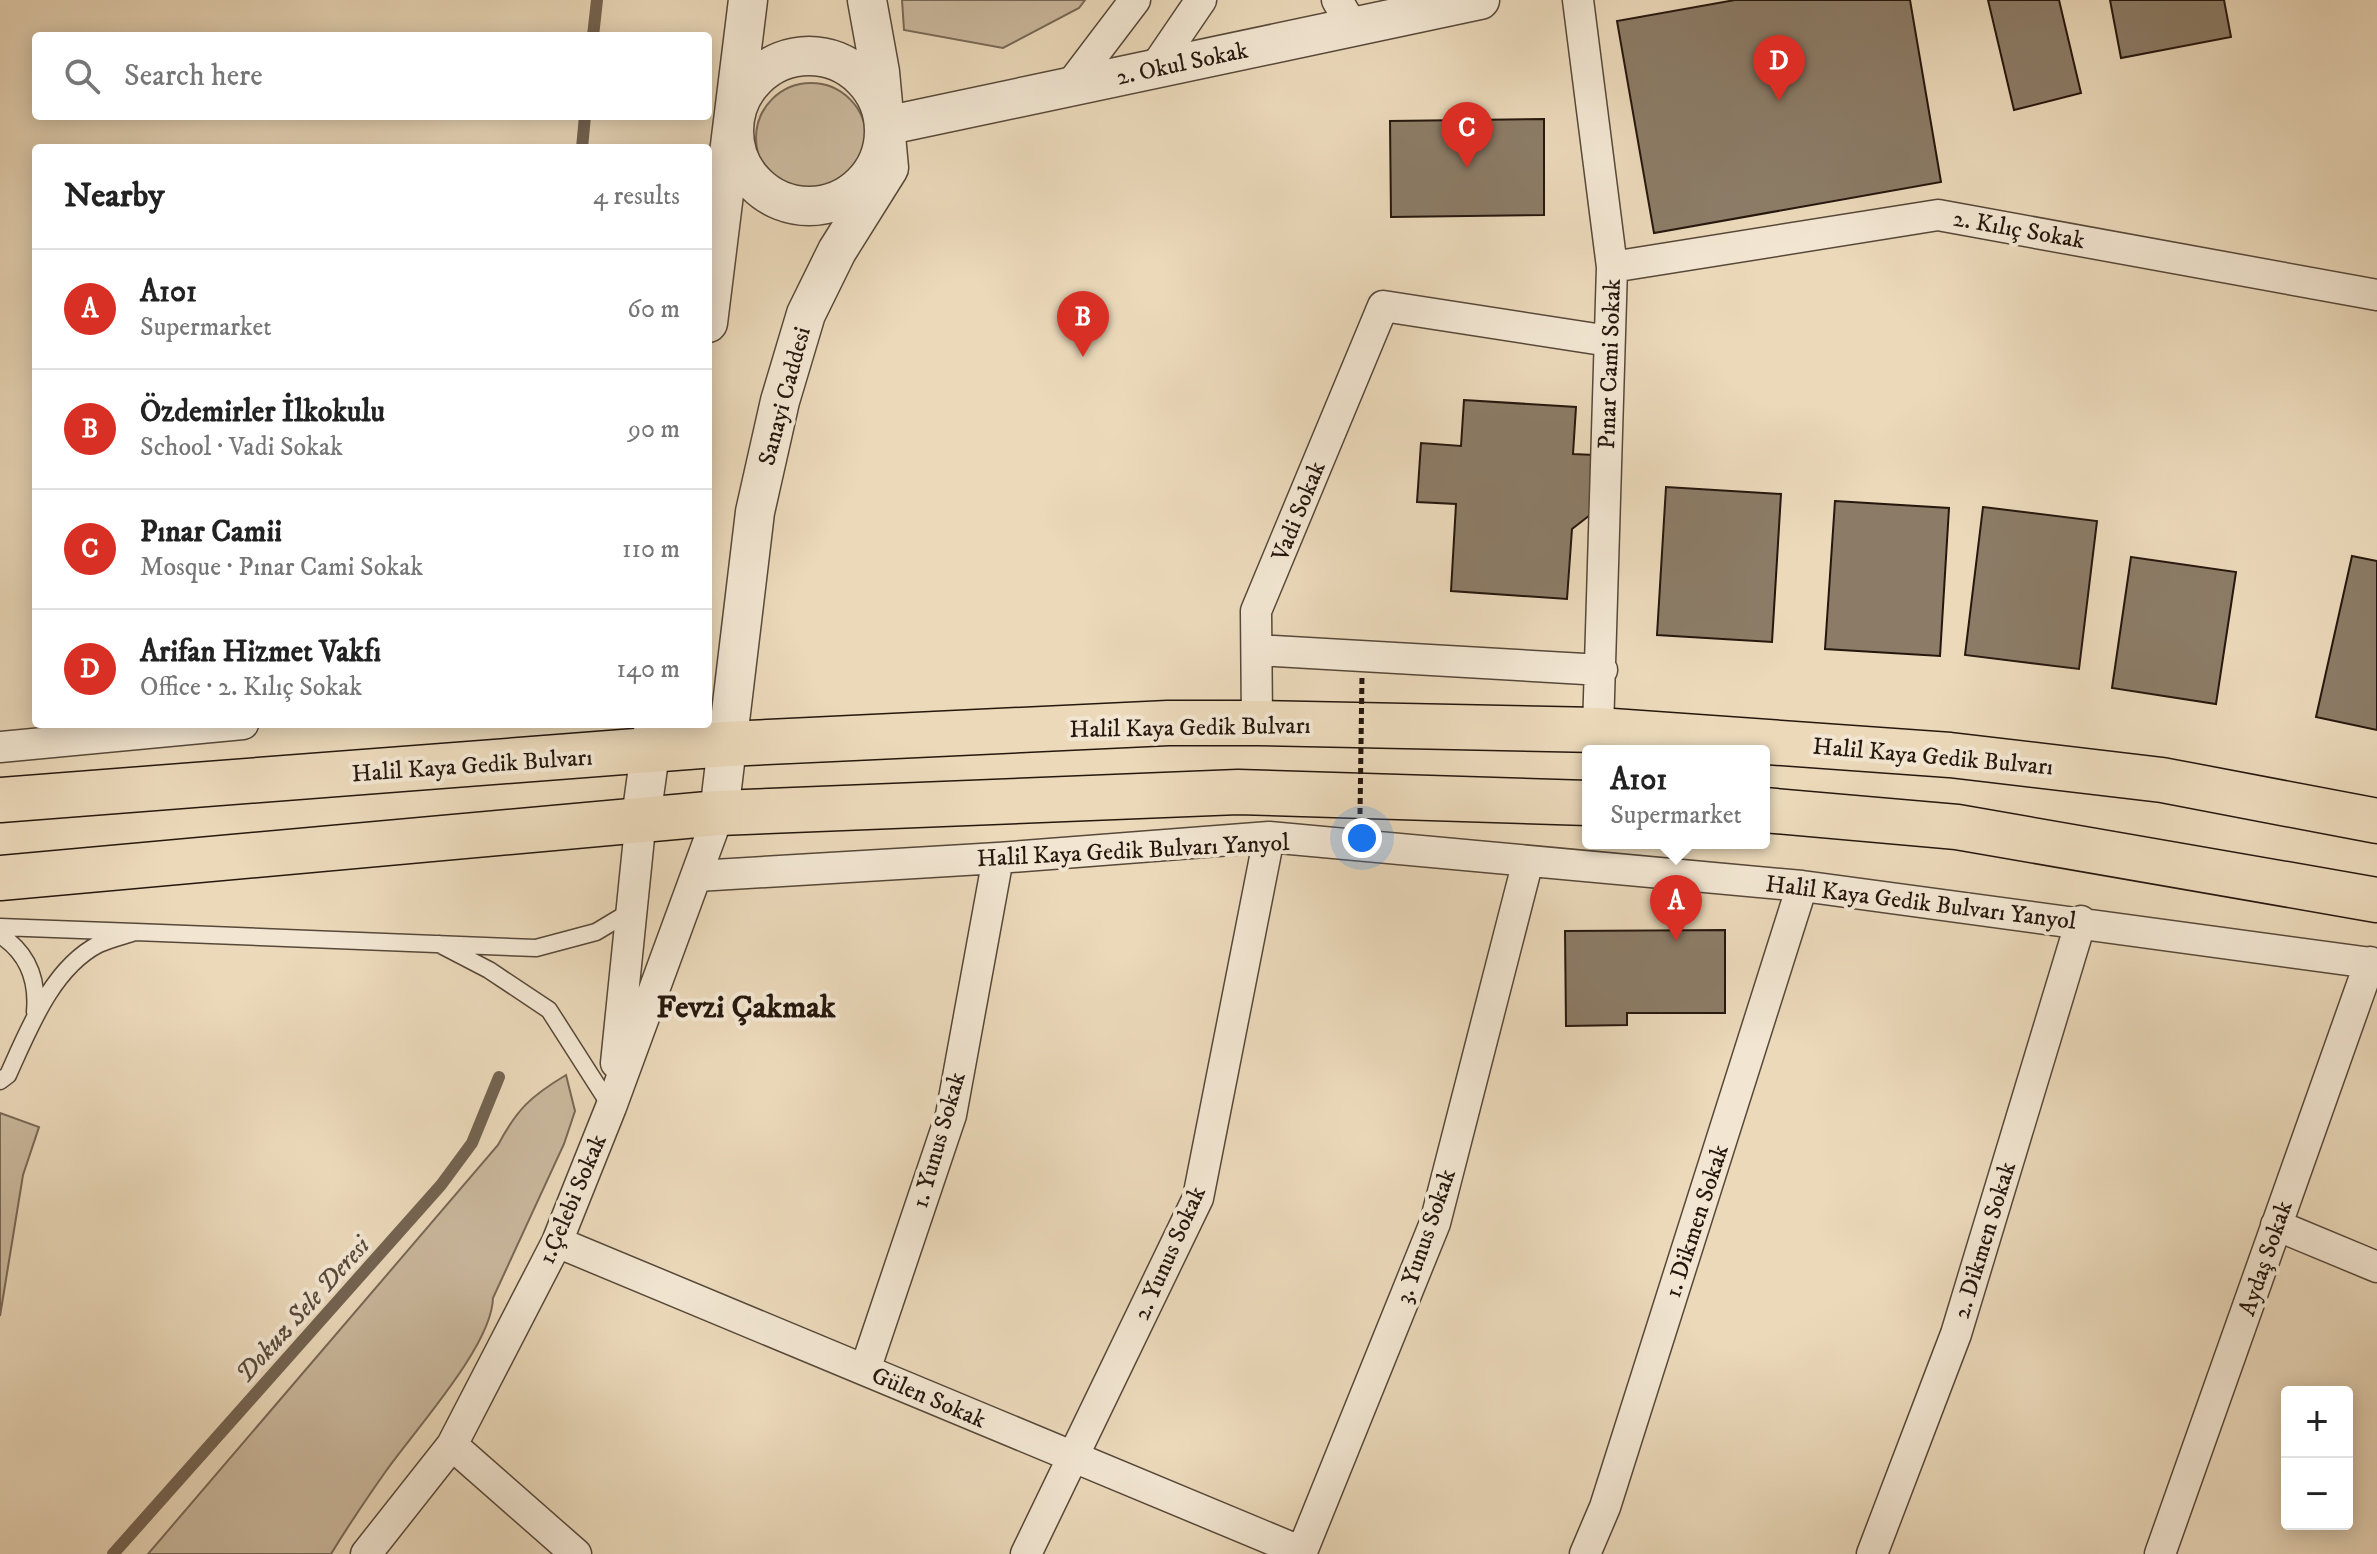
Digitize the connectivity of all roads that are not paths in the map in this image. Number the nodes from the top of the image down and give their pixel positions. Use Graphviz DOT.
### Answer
graph roads {
  1 [pos="748,0"];
  2 [pos="867,0"];
  3 [pos="1135,0"];
  4 [pos="1201,0"];
  5 [pos="1480,0"];
  6 [pos="1578,0"];
  7 [pos="1345,13"];
  8 [pos="1154,69"];
  9 [pos="1069,87"];
  10 [pos="734,123"];
  11 [pos="885,126"];
  12 [pos="1612,267"];
  13 [pos="712,292"];
  14 [pos="2377,295"];
  15 [pos="1609,341"];
  16 [pos="1257,650"];
  17 [pos="1602,670"];
  18 [pos="1257,723"];
  19 [pos="201,728"];
  20 [pos="1598,730"];
  21 [pos="652,738"];
  22 [pos="727,744"];
  23 [pos="0,747"];
  24 [pos="0,800"];
  25 [pos="1582,803"];
  26 [pos="1770,811"];
  27 [pos="719,813"];
  28 [pos="641,818"];
  29 [pos="2377,821"];
  30 [pos="1269,837"];
  31 [pos="998,858"];
  32 [pos="1528,861"];
  33 [pos="697,876"];
  34 [pos="0,878"];
  35 [pos="1802,886"];
  36 [pos="2377,900"];
  37 [pos="631,911"];
  38 [pos="2081,921"];
  39 [pos="0,927"];
  40 [pos="135,932"];
  41 [pos="0,935"];
  42 [pos="434,941"];
  43 [pos="2374,963"];
  44 [pos="28,1032"];
  45 [pos="0,1060"];
  46 [pos="0,1081"];
  47 [pos="611,1107"];
  48 [pos="2276,1225"];
  49 [pos="557,1242"];
  50 [pos="2377,1267"];
  51 [pos="865,1370"];
  52 [pos="452,1445"];
  53 [pos="1072,1457"];
  54 [pos="1301,1553"];
  55 [pos="366,1554"];
  56 [pos="576,1554"];
  57 [pos="1026,1554"];
  58 [pos="1585,1554"];
  59 [pos="1872,1554"];
  60 [pos="2160,1554"];
  1 -- 10 [label="street"];
  2 -- 11 [label="street, Sanayi Caddesi"];
  3 -- 9 [label="street"];
  4 -- 8 [label="street"];
  5 -- 7 [label="street, 2. Okul Sokak"];
  6 -- 12 [label="street, Pınar Cami Sokak"];
  7 -- 8 [label="street, 2. Okul Sokak"];
  8 -- 9 [label="street, 2. Okul Sokak"];
  9 -- 11 [label="street, 2. Okul Sokak"];
  10 -- 11 [label="street"];
  10 -- 11 [label="street"];
  10 -- 13 [label="street"];
  11 -- 22 [label="street, Sanayi Caddesi"];
  12 -- 14 [label="street, 2. Kılıç Sokak"];
  12 -- 15 [label="street, Pınar Cami Sokak"];
  15 -- 16 [label="street, Vadi Sokak"];
  15 -- 17 [label="street, Pınar Cami Sokak"];
  16 -- 17 [label="street"];
  16 -- 18 [label="street, Vadi Sokak"];
  17 -- 20 [label="street, Pınar Cami Sokak"];
  18 -- 20 [label="highway, Halil Kaya Gedik Bulvarı"];
  18 -- 22 [label="highway, Halil Kaya Gedik Bulvarı"];
  19 -- 23 [label="street"];
  20 -- 29 [label="highway, Halil Kaya Gedik Bulvarı"];
  21 -- 22 [label="highway, Halil Kaya Gedik Bulvarı"];
  21 -- 24 [label="highway, Halil Kaya Gedik Bulvarı"];
  21 -- 28 [label="street"];
  22 -- 27 [label="street, Sanayi Caddesi"];
  25 -- 27 [label="highway"];
  26 -- 36 [label="highway"];
  27 -- 28 [label="highway"];
  27 -- 33 [label="street, 1.Çelebi Sokak"];
  28 -- 34 [label="highway"];
  28 -- 37 [label="street"];
  30 -- 31 [label="street, Halil Kaya Gedik Bulvarı Yanyol"];
  30 -- 32 [label="street, Halil Kaya Gedik Bulvarı Yanyol"];
  30 -- 53 [label="street, 2. Yunus Sokak"];
  31 -- 33 [label="street, Halil Kaya Gedik Bulvarı Yanyol"];
  31 -- 51 [label="street, 1. Yunus Sokak"];
  32 -- 35 [label="street, Halil Kaya Gedik Bulvarı Yanyol"];
  32 -- 54 [label="street, 3. Yunus Sokak"];
  33 -- 47 [label="street, 1.Çelebi Sokak"];
  35 -- 38 [label="street, Halil Kaya Gedik Bulvarı Yanyol"];
  35 -- 58 [label="street, 1. Dikmen Sokak"];
  37 -- 42 [label="lane"];
  37 -- 47 [label="street"];
  38 -- 43 [label="street, Halil Kaya Gedik Bulvarı Yanyol"];
  38 -- 59 [label="street, 2. Dikmen Sokak"];
  39 -- 40 [label="lane"];
  40 -- 42 [label="lane"];
  40 -- 44 [label="lane"];
  41 -- 44 [label="lane"];
  42 -- 47 [label="lane"];
  43 -- 48 [label="street, Aydaş Sokak"];
  44 -- 45 [label="lane"];
  44 -- 46 [label="lane"];
  47 -- 49 [label="street, 1.Çelebi Sokak"];
  48 -- 50 [label="street"];
  48 -- 60 [label="street, Aydaş Sokak"];
  49 -- 51 [label="street, Gülen Sokak"];
  49 -- 52 [label="street, 1.Çelebi Sokak"];
  51 -- 53 [label="street, Gülen Sokak"];
  52 -- 55 [label="street, 1.Çelebi Sokak"];
  52 -- 56 [label="street"];
  53 -- 54 [label="street, Gülen Sokak"];
  53 -- 57 [label="street, 2. Yunus Sokak"];
}
